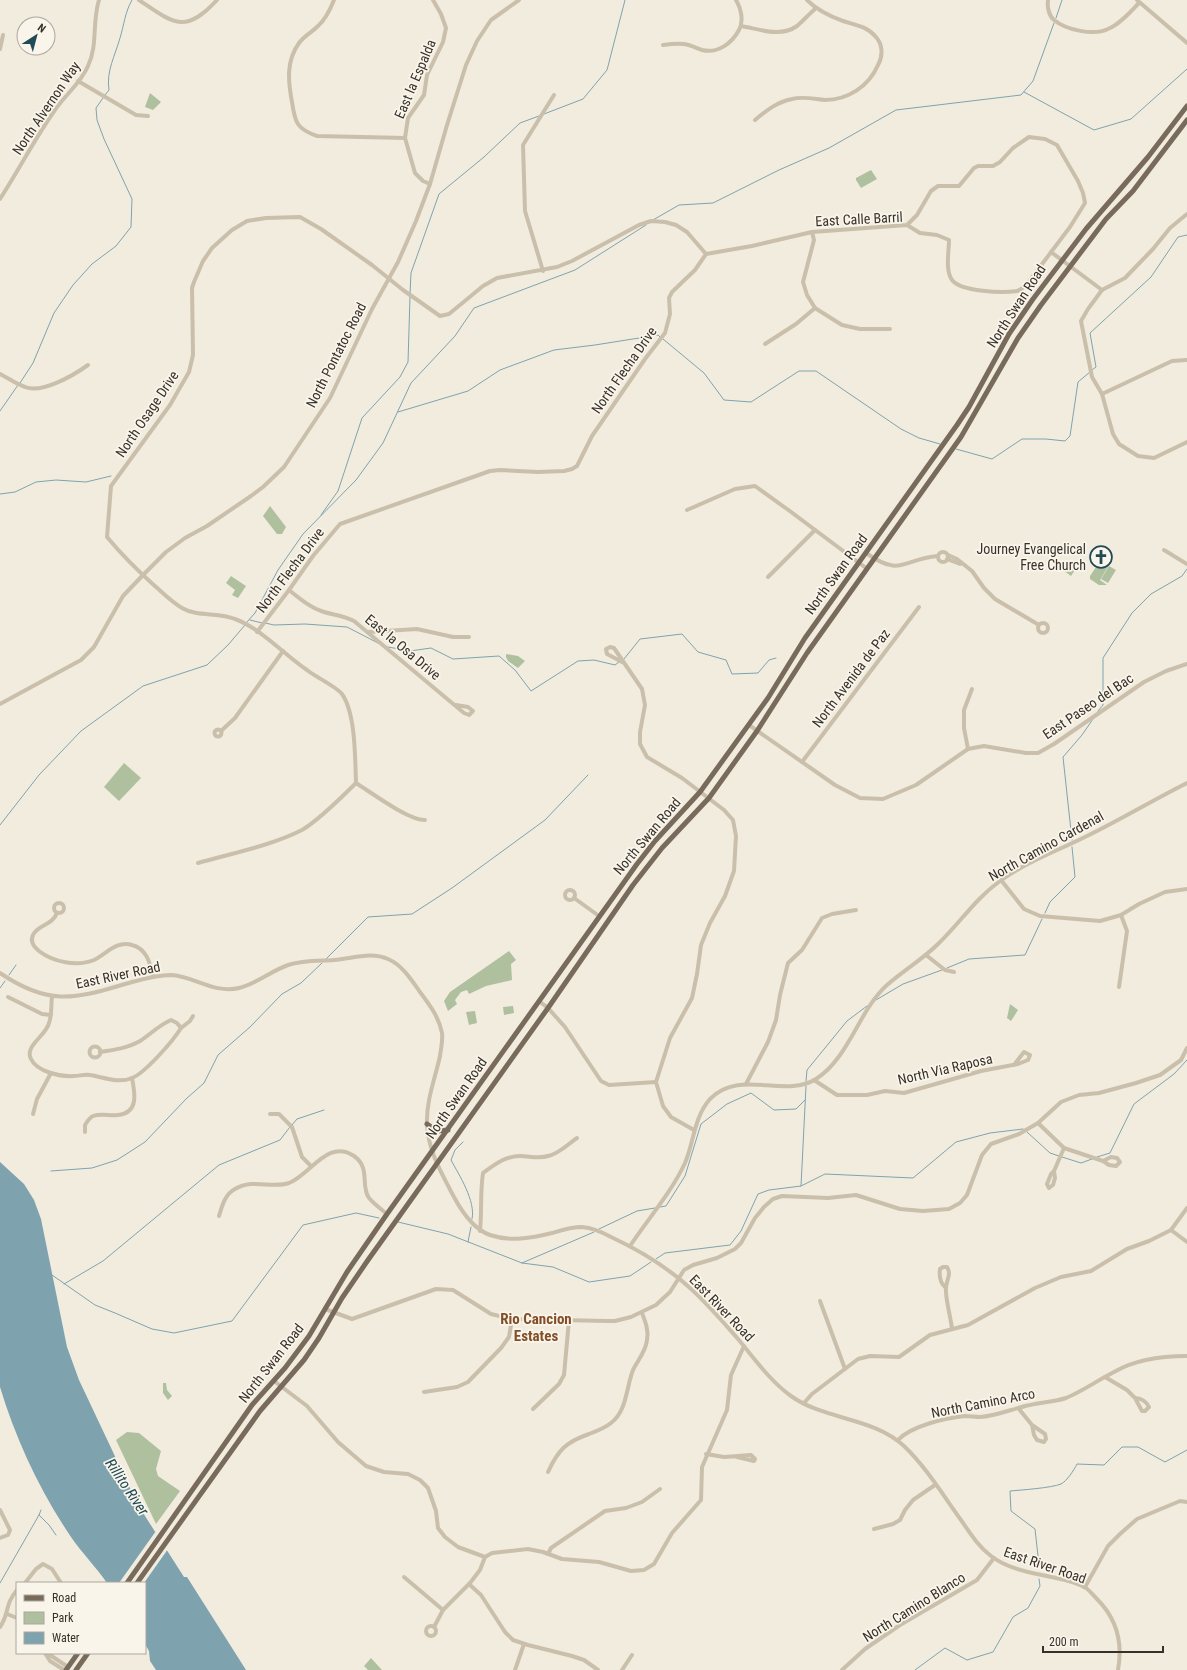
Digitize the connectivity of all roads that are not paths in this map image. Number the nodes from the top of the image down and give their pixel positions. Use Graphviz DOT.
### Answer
graph roads {
  1 [pos="99,0"];
  2 [pos="140,0"];
  3 [pos="217,0"];
  4 [pos="334,0"];
  5 [pos="433,0"];
  6 [pos="519,0"];
  7 [pos="736,0"];
  8 [pos="806,0"];
  9 [pos="1048,0"];
  10 [pos="1138,1"];
  11 [pos="815,9"];
  12 [pos="741,26"];
  13 [pos="3,36"];
  14 [pos="1187,43"];
  15 [pos="663,45"];
  16 [pos="0,49"];
  17 [pos="78,81"];
  18 [pos="554,95"];
  19 [pos="1187,106"];
  20 [pos="148,116"];
  21 [pos="755,120"];
  22 [pos="1187,120"];
  23 [pos="405,138"];
  24 [pos="430,184"];
  25 [pos="0,199"];
  26 [pos="1187,214"];
  27 [pos="907,226"];
  28 [pos="812,232"];
  29 [pos="1051,252"];
  30 [pos="706,254"];
  31 [pos="1062,260"];
  32 [pos="1070,266"];
  33 [pos="542,271"];
  34 [pos="390,279"];
  35 [pos="1102,290"];
  36 [pos="815,308"];
  37 [pos="890,329"];
  38 [pos="765,344"];
  39 [pos="1187,360"];
  40 [pos="88,366"];
  41 [pos="0,374"];
  42 [pos="1102,394"];
  43 [pos="1187,442"];
  44 [pos="687,510"];
  45 [pos="815,530"];
  46 [pos="1164,550"];
  47 [pos="866,553"];
  48 [pos="938,556"];
  49 [pos="948,557"];
  50 [pos="874,558"];
  51 [pos="859,563"];
  52 [pos="1187,564"];
  53 [pos="866,568"];
  54 [pos="142,575"];
  55 [pos="768,577"];
  56 [pos="289,590"];
  57 [pos="919,607"];
  58 [pos="1038,625"];
  59 [pos="257,632"];
  60 [pos="369,632"];
  61 [pos="469,637"];
  62 [pos="283,651"];
  63 [pos="624,664"];
  64 [pos="1187,664"];
  65 [pos="972,689"];
  66 [pos="0,704"];
  67 [pos="456,705"];
  68 [pos="748,725"];
  69 [pos="221,731"];
  70 [pos="757,731"];
  71 [pos="968,749"];
  72 [pos="802,762"];
  73 [pos="1187,783"];
  74 [pos="356,784"];
  75 [pos="700,792"];
  76 [pos="709,798"];
  77 [pos="425,820"];
  78 [pos="198,863"];
  79 [pos="1001,880"];
  80 [pos="1187,889"];
  81 [pos="574,898"];
  82 [pos="856,910"];
  83 [pos="57,913"];
  84 [pos="1121,915"];
  85 [pos="599,916"];
  86 [pos="926,955"];
  87 [pos="954,972"];
  88 [pos="0,973"];
  89 [pos="153,976"];
  90 [pos="1119,987"];
  91 [pos="52,996"];
  92 [pos="8,997"];
  93 [pos="539,1001"];
  94 [pos="548,1008"];
  95 [pos="51,1016"];
  96 [pos="193,1016"];
  97 [pos="181,1028"];
  98 [pos="1187,1048"];
  99 [pos="100,1052"];
  100 [pos="1014,1065"];
  101 [pos="51,1073"];
  102 [pos="132,1078"];
  103 [pos="814,1080"];
  104 [pos="656,1082"];
  105 [pos="746,1084"];
  106 [pos="34,1114"];
  107 [pos="270,1114"];
  108 [pos="1038,1123"];
  109 [pos="427,1124"];
  110 [pos="448,1130"];
  111 [pos="694,1130"];
  112 [pos="85,1132"];
  113 [pos="577,1138"];
  114 [pos="1064,1148"];
  115 [pos="432,1152"];
  116 [pos="1103,1161"];
  117 [pos="436,1163"];
  118 [pos="311,1166"];
  119 [pos="1054,1171"];
  120 [pos="1187,1208"];
  121 [pos="387,1214"];
  122 [pos="219,1216"];
  123 [pos="480,1230"];
  124 [pos="1171,1230"];
  125 [pos="1187,1242"];
  126 [pos="630,1246"];
  127 [pos="679,1279"];
  128 [pos="946,1288"];
  129 [pos="820,1301"];
  130 [pos="325,1309"];
  131 [pos="333,1313"];
  132 [pos="642,1313"];
  133 [pos="512,1319"];
  134 [pos="569,1320"];
  135 [pos="952,1328"];
  136 [pos="744,1346"];
  137 [pos="1187,1356"];
  138 [pos="845,1369"];
  139 [pos="1104,1377"];
  140 [pos="274,1382"];
  141 [pos="281,1388"];
  142 [pos="424,1392"];
  143 [pos="1135,1398"];
  144 [pos="804,1403"];
  145 [pos="533,1409"];
  146 [pos="1019,1409"];
  147 [pos="1032,1425"];
  148 [pos="898,1440"];
  149 [pos="706,1454"];
  150 [pos="737,1457"];
  151 [pos="548,1472"];
  152 [pos="936,1485"];
  153 [pos="660,1489"];
  154 [pos="1187,1502"];
  155 [pos="0,1510"];
  156 [pos="874,1529"];
  157 [pos="0,1538"];
  158 [pos="548,1554"];
  159 [pos="485,1557"];
  160 [pos="994,1558"];
  161 [pos="404,1577"];
  162 [pos="26,1582"];
  163 [pos="60,1582"];
  164 [pos="128,1582"];
  165 [pos="139,1582"];
  166 [pos="469,1584"];
  167 [pos="1085,1587"];
  168 [pos="16,1591"];
  169 [pos="443,1610"];
  170 [pos="7,1614"];
  171 [pos="16,1618"];
  172 [pos="0,1627"];
  173 [pos="434,1627"];
  174 [pos="524,1644"];
  175 [pos="47,1654"];
  176 [pos="77,1654"];
  177 [pos="87,1654"];
  178 [pos="632,1655"];
  179 [pos="66,1669"];
  180 [pos="76,1670"];
  181 [pos="515,1670"];
  182 [pos="598,1670"];
  183 [pos="622,1670"];
  184 [pos="842,1670"];
  185 [pos="1118,1670"];
  1 -- 17 [label="street, North Alvernon Way"];
  2 -- 3 [label="street"];
  4 -- 23 [label="street"];
  5 -- 23 [label="street, East la Espalda"];
  6 -- 24 [label="street, North Pontatoc Road"];
  7 -- 12 [label="street"];
  8 -- 11 [label="street"];
  9 -- 10 [label="street"];
  10 -- 14 [label="street"];
  11 -- 12 [label="street"];
  11 -- 21 [label="street"];
  12 -- 15 [label="street"];
  13 -- 16 [label="street"];
  17 -- 20 [label="street"];
  17 -- 25 [label="street, North Alvernon Way"];
  18 -- 33 [label="street"];
  19 -- 31 [label="main road, North Swan Road"];
  22 -- 32 [label="main road, North Swan Road"];
  23 -- 24 [label="street, East la Espalda"];
  24 -- 34 [label="street, North Pontatoc Road"];
  26 -- 35 [label="street"];
  27 -- 28 [label="street, East Calle Barril"];
  27 -- 29 [label="street, East Calle Barril"];
  27 -- 29 [label="street"];
  28 -- 30 [label="street, East Calle Barril"];
  28 -- 36 [label="street"];
  29 -- 31 [label="street"];
  30 -- 33 [label="street"];
  30 -- 56 [label="street, North Flecha Drive"];
  31 -- 32 [label="street"];
  31 -- 47 [label="main road, North Swan Road"];
  32 -- 35 [label="street"];
  32 -- 50 [label="main road, North Swan Road"];
  33 -- 34 [label="street"];
  34 -- 54 [label="street, North Pontatoc Road"];
  34 -- 54 [label="street, North Osage Drive"];
  35 -- 42 [label="street"];
  36 -- 37 [label="street"];
  36 -- 38 [label="street"];
  39 -- 42 [label="street"];
  40 -- 41 [label="street"];
  42 -- 43 [label="street"];
  44 -- 45 [label="street"];
  45 -- 51 [label="street"];
  45 -- 55 [label="street"];
  46 -- 52 [label="street"];
  47 -- 50 [label="street"];
  47 -- 51 [label="main road, North Swan Road"];
  48 -- 49 [label="street"];
  48 -- 49 [label="street"];
  48 -- 50 [label="street"];
  49 -- 58 [label="street"];
  50 -- 53 [label="main road, North Swan Road"];
  51 -- 53 [label="street"];
  51 -- 68 [label="main road, North Swan Road"];
  53 -- 70 [label="main road, North Swan Road"];
  54 -- 59 [label="street"];
  54 -- 66 [label="street, North Pontatoc Road"];
  56 -- 59 [label="street, North Flecha Drive"];
  56 -- 60 [label="street, East la Osa Drive"];
  57 -- 72 [label="street, North Avenida de Paz"];
  59 -- 62 [label="street"];
  60 -- 61 [label="street"];
  60 -- 67 [label="street, East la Osa Drive"];
  62 -- 69 [label="street"];
  62 -- 74 [label="street"];
  63 -- 63 [label="street"];
  63 -- 75 [label="street"];
  64 -- 71 [label="street, East Paseo del Bac"];
  65 -- 71 [label="street"];
  68 -- 70 [label="street, East Paseo del Bac"];
  68 -- 75 [label="main road, North Swan Road"];
  70 -- 72 [label="street, East Paseo del Bac"];
  70 -- 76 [label="main road, North Swan Road"];
  71 -- 72 [label="street, East Paseo del Bac"];
  73 -- 79 [label="street, North Camino Cardenal"];
  74 -- 77 [label="street"];
  74 -- 78 [label="street"];
  75 -- 76 [label="street"];
  75 -- 85 [label="main road, North Swan Road"];
  76 -- 94 [label="main road, North Swan Road"];
  76 -- 104 [label="street"];
  79 -- 84 [label="street"];
  79 -- 86 [label="street, North Camino Cardenal"];
  80 -- 84 [label="street"];
  81 -- 85 [label="street"];
  82 -- 105 [label="street"];
  83 -- 89 [label="street"];
  84 -- 90 [label="street"];
  85 -- 93 [label="main road, North Swan Road"];
  86 -- 87 [label="street"];
  86 -- 103 [label="street, North Camino Cardenal"];
  88 -- 91 [label="street, East River Road"];
  89 -- 91 [label="street, East River Road"];
  89 -- 109 [label="street, East River Road"];
  91 -- 95 [label="street"];
  92 -- 95 [label="street"];
  93 -- 94 [label="street"];
  93 -- 110 [label="main road, North Swan Road"];
  94 -- 104 [label="street"];
  94 -- 117 [label="main road, North Swan Road"];
  95 -- 101 [label="street"];
  96 -- 97 [label="street"];
  97 -- 99 [label="street"];
  97 -- 102 [label="street"];
  98 -- 108 [label="street"];
  100 -- 103 [label="street, North Via Raposa"];
  101 -- 102 [label="street"];
  101 -- 106 [label="street"];
  102 -- 112 [label="street"];
  103 -- 105 [label="street, North Camino Cardenal"];
  104 -- 111 [label="street"];
  105 -- 111 [label="street, North Camino Cardenal"];
  107 -- 118 [label="street"];
  108 -- 114 [label="street"];
  108 -- 127 [label="street"];
  109 -- 110 [label="main road"];
  109 -- 115 [label="street, East River Road"];
  110 -- 115 [label="main road, North Swan Road"];
  111 -- 126 [label="street, North Camino Cardenal"];
  113 -- 123 [label="street"];
  114 -- 116 [label="street"];
  114 -- 119 [label="street"];
  115 -- 117 [label="street, East River Road"];
  115 -- 121 [label="main road, North Swan Road"];
  117 -- 123 [label="street, East River Road"];
  117 -- 131 [label="main road, North Swan Road"];
  118 -- 121 [label="street"];
  118 -- 122 [label="street"];
  120 -- 124 [label="street"];
  121 -- 130 [label="main road, North Swan Road"];
  123 -- 126 [label="street, East River Road"];
  124 -- 125 [label="street"];
  124 -- 135 [label="street"];
  126 -- 127 [label="street, East River Road"];
  127 -- 132 [label="street"];
  127 -- 136 [label="street, East River Road"];
  128 -- 128 [label="street"];
  128 -- 135 [label="street"];
  129 -- 138 [label="street"];
  130 -- 131 [label="street"];
  130 -- 140 [label="main road, North Swan Road"];
  131 -- 133 [label="street"];
  131 -- 141 [label="main road, North Swan Road"];
  132 -- 134 [label="street"];
  132 -- 151 [label="street"];
  133 -- 134 [label="street"];
  133 -- 142 [label="street"];
  134 -- 145 [label="street"];
  135 -- 138 [label="street"];
  136 -- 144 [label="street, East River Road"];
  136 -- 149 [label="street"];
  137 -- 139 [label="street, North Camino Arco"];
  138 -- 144 [label="street"];
  139 -- 143 [label="street"];
  139 -- 146 [label="street, North Camino Arco"];
  140 -- 141 [label="street"];
  140 -- 164 [label="main road, North Swan Road"];
  141 -- 159 [label="street"];
  141 -- 165 [label="main road, North Swan Road"];
  144 -- 148 [label="street, East River Road"];
  146 -- 147 [label="street"];
  146 -- 148 [label="street, North Camino Arco"];
  148 -- 152 [label="street, East River Road"];
  149 -- 150 [label="street"];
  149 -- 158 [label="street"];
  152 -- 156 [label="street"];
  152 -- 160 [label="street, East River Road"];
  153 -- 158 [label="street"];
  154 -- 167 [label="street"];
  155 -- 157 [label="street"];
  158 -- 159 [label="street"];
  159 -- 166 [label="street"];
  160 -- 167 [label="street, East River Road"];
  160 -- 184 [label="street, North Camino Blanco"];
  161 -- 169 [label="street"];
  162 -- 163 [label="street"];
  166 -- 169 [label="street"];
  166 -- 174 [label="street"];
  167 -- 185 [label="street, East River Road"];
  168 -- 170 [label="street"];
  169 -- 173 [label="street"];
  170 -- 171 [label="street"];
  170 -- 172 [label="street"];
  174 -- 181 [label="street"];
  174 -- 182 [label="street"];
  175 -- 179 [label="street"];
  176 -- 179 [label="main road"];
  177 -- 180 [label="main road"];
  178 -- 183 [label="street"];
}
